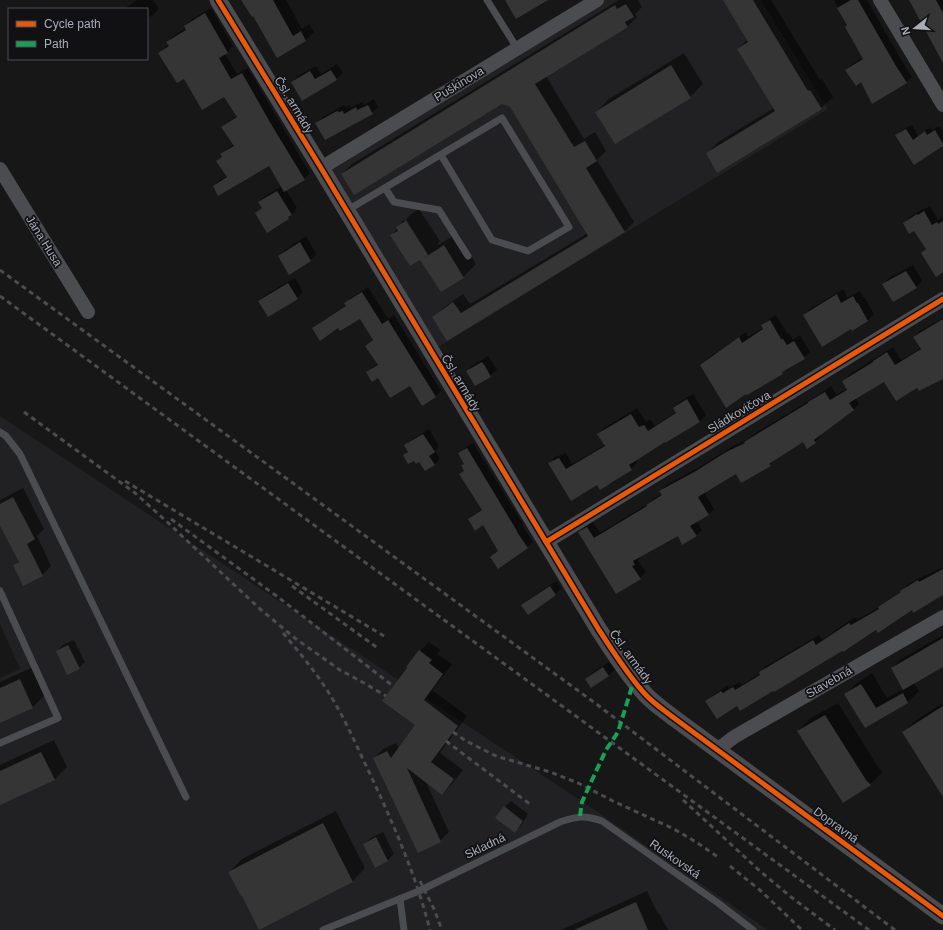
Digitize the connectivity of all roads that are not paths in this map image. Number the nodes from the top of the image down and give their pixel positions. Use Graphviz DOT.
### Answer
graph roads {
  1 [pos="218,0"];
  2 [pos="487,0"];
  3 [pos="597,0"];
  4 [pos="880,0"];
  5 [pos="517,48"];
  6 [pos="943,105"];
  7 [pos="441,155"];
  8 [pos="321,168"];
  9 [pos="0,169"];
  10 [pos="385,188"];
  11 [pos="346,211"];
  12 [pos="468,256"];
  13 [pos="943,299"];
  14 [pos="88,312"];
  15 [pos="0,432"];
  16 [pos="546,542"];
  17 [pos="0,591"];
  18 [pos="943,617"];
  19 [pos="0,743"];
  20 [pos="717,750"];
  21 [pos="186,797"];
  22 [pos="580,816"];
  23 [pos="400,899"];
  24 [pos="943,916"];
  25 [pos="323,930"];
  26 [pos="404,930"];
  27 [pos="753,930"];
  1 -- 8 [label="street, Čsl. armády"];
  2 -- 5 [label="lane"];
  3 -- 5 [label="street, Puškinova"];
  4 -- 6 [label="street"];
  5 -- 8 [label="street, Puškinova"];
  7 -- 7 [label="lane"];
  7 -- 10 [label="lane"];
  8 -- 11 [label="street, Čsl. armády"];
  9 -- 14 [label="street, Jána Husa"];
  10 -- 11 [label="lane"];
  10 -- 12 [label="lane"];
  11 -- 16 [label="street, Čsl. armády"];
  13 -- 16 [label="street, Sládkovičova"];
  15 -- 21 [label="lane"];
  16 -- 20 [label="street, Čsl. armády"];
  17 -- 19 [label="lane"];
  18 -- 20 [label="street, Stavebná"];
  20 -- 24 [label="street, Dopravná"];
  22 -- 23 [label="lane, Skladná"];
  22 -- 27 [label="lane, Ruskovská"];
  23 -- 25 [label="lane, Skladná"];
  23 -- 26 [label="lane"];
}
